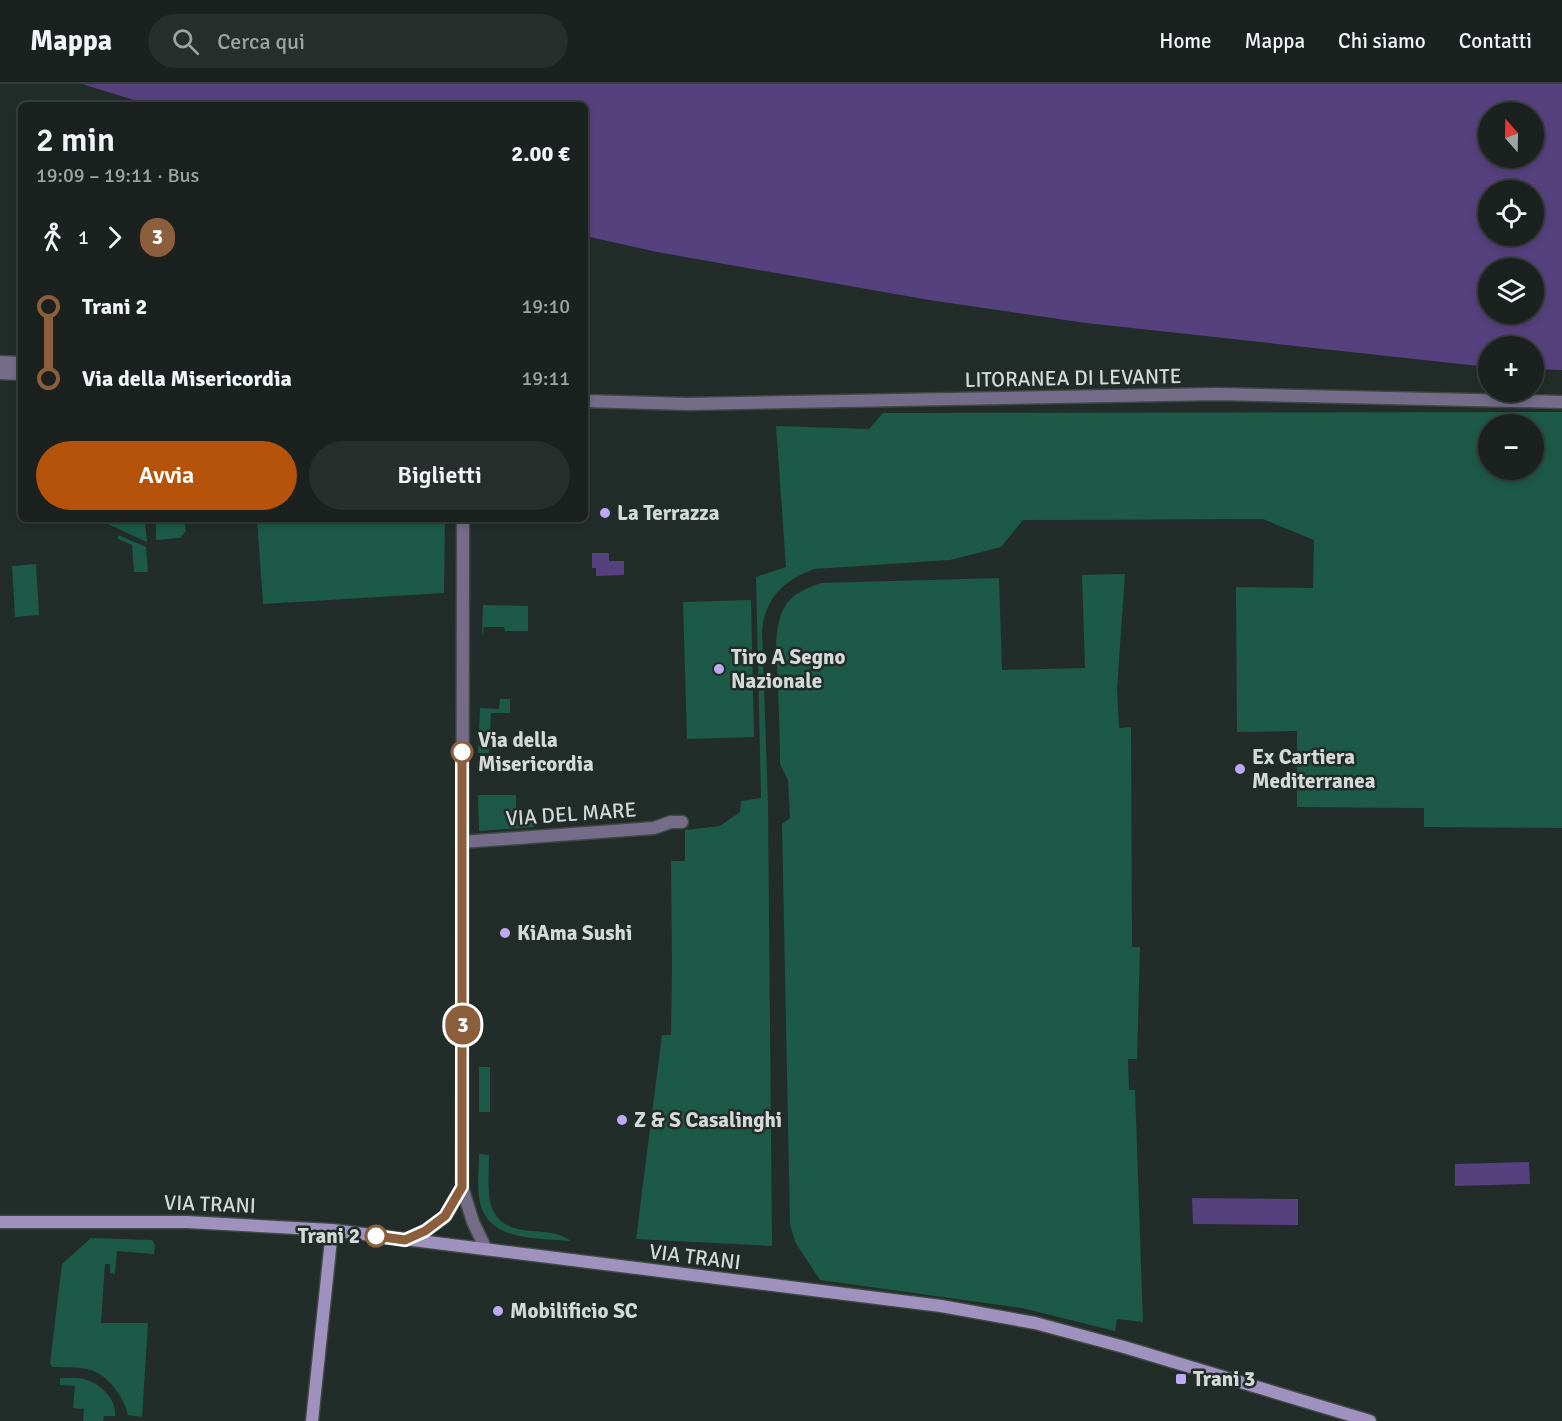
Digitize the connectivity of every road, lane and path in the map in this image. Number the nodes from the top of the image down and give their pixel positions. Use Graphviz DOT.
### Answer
graph roads {
  1 [pos="0,362"];
  2 [pos="18,363"];
  3 [pos="0,373"];
  4 [pos="18,374"];
  5 [pos="588,401"];
  6 [pos="1562,402"];
  7 [pos="462,522"];
  8 [pos="682,822"];
  9 [pos="462,842"];
  10 [pos="462,1187"];
  11 [pos="0,1222"];
  12 [pos="332,1230"];
  13 [pos="405,1240"];
  14 [pos="486,1249"];
  15 [pos="312,1421"];
  16 [pos="1370,1421"];
  1 -- 2 [label="street"];
  3 -- 4 [label="street"];
  5 -- 6 [label="street, LITORANEA DI LEVANTE"];
  7 -- 9 [label="street"];
  8 -- 9 [label="street, VIA DEL MARE"];
  9 -- 10 [label="street"];
  10 -- 13 [label="street"];
  10 -- 14 [label="street"];
  11 -- 12 [label="main road, VIA TRANI"];
  12 -- 13 [label="main road, VIA TRANI"];
  12 -- 15 [label="main road"];
  13 -- 14 [label="main road, VIA TRANI"];
  14 -- 16 [label="main road, VIA TRANI"];
}
